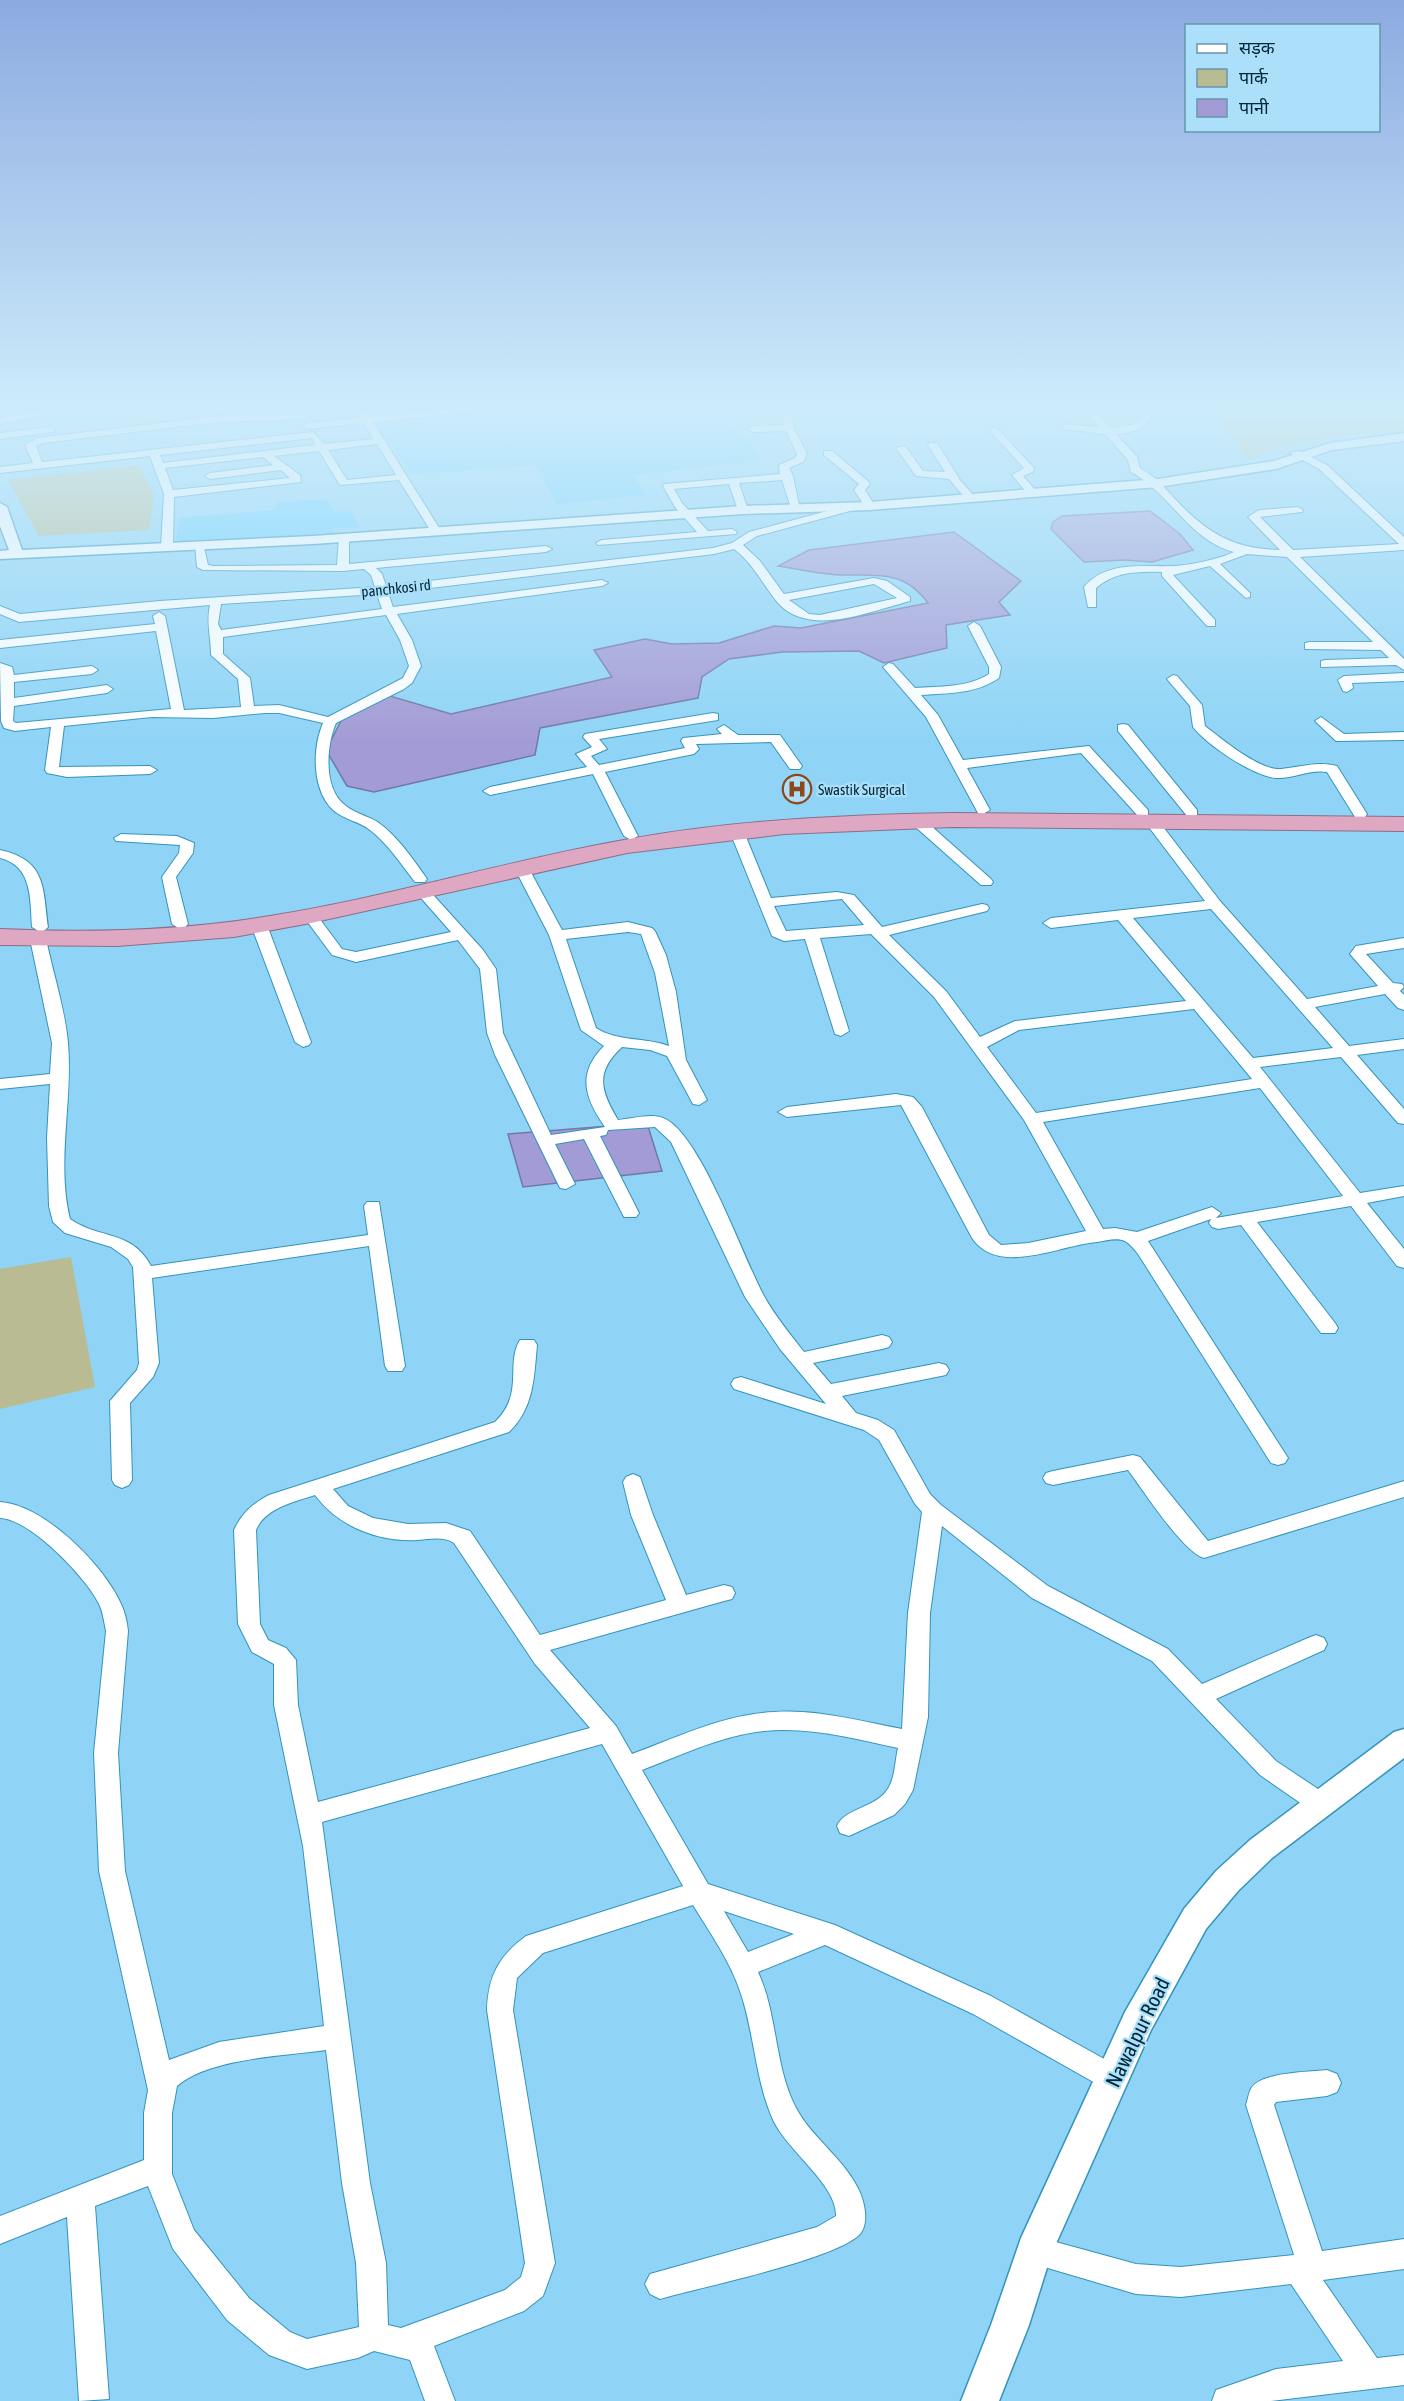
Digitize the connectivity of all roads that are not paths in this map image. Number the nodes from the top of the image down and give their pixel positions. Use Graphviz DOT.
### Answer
graph roads {
  1 [pos="2,518"];
  2 [pos="169,518"];
  3 [pos="428,518"];
  4 [pos="626,518"];
  5 [pos="692,518"];
  6 [pos="816,518"];
  7 [pos="1190,518"];
  8 [pos="1253,518"];
  9 [pos="1377,518"];
  10 [pos="436,531"];
  11 [pos="732,532"];
  12 [pos="0,533"];
  13 [pos="705,534"];
  14 [pos="344,537"];
  15 [pos="326,538"];
  16 [pos="602,543"];
  17 [pos="1404,543"];
  18 [pos="168,545"];
  19 [pos="199,545"];
  20 [pos="736,545"];
  21 [pos="1404,547"];
  22 [pos="546,549"];
  23 [pos="1244,551"];
  24 [pos="7,553"];
  25 [pos="1289,554"];
  26 [pos="305,555"];
  27 [pos="1214,564"];
  28 [pos="367,566"];
  29 [pos="337,568"];
  30 [pos="285,569"];
  31 [pos="1175,570"];
  32 [pos="602,583"];
  33 [pos="384,590"];
  34 [pos="333,595"];
  35 [pos="1246,595"];
  36 [pos="781,598"];
  37 [pos="216,602"];
  38 [pos="160,605"];
  39 [pos="1092,605"];
  40 [pos="0,610"];
  41 [pos="389,611"];
  42 [pos="6,619"];
  43 [pos="1211,623"];
  44 [pos="974,626"];
  45 [pos="160,627"];
  46 [pos="217,634"];
  47 [pos="0,644"];
  48 [pos="1309,646"];
  49 [pos="1384,646"];
  50 [pos="64,649"];
  51 [pos="0,656"];
  52 [pos="1325,664"];
  53 [pos="1401,664"];
  54 [pos="0,667"];
  55 [pos="889,667"];
  56 [pos="92,670"];
  57 [pos="1404,677"];
  58 [pos="8,679"];
  59 [pos="1173,679"];
  60 [pos="1347,688"];
  61 [pos="107,690"];
  62 [pos="913,693"];
  63 [pos="8,703"];
  64 [pos="248,709"];
  65 [pos="178,712"];
  66 [pos="330,721"];
  67 [pos="1322,721"];
  68 [pos="58,723"];
  69 [pos="5,727"];
  70 [pos="1123,728"];
  71 [pos="1404,736"];
  72 [pos="731,737"];
  73 [pos="959,765"];
  74 [pos="795,766"];
  75 [pos="597,769"];
  76 [pos="150,770"];
  77 [pos="490,790"];
  78 [pos="983,810"];
  79 [pos="1192,813"];
  80 [pos="1360,814"];
  81 [pos="1404,814"];
  82 [pos="1148,817"];
  83 [pos="916,820"];
  84 [pos="1404,824"];
  85 [pos="737,831"];
  86 [pos="631,836"];
  87 [pos="121,838"];
  88 [pos="0,854"];
  89 [pos="521,867"];
  90 [pos="986,882"];
  91 [pos="420,884"];
  92 [pos="764,903"];
  93 [pos="1215,904"];
  94 [pos="982,908"];
  95 [pos="1122,915"];
  96 [pos="311,917"];
  97 [pos="1051,923"];
  98 [pos="180,924"];
  99 [pos="260,925"];
  100 [pos="0,926"];
  101 [pos="877,931"];
  102 [pos="39,933"];
  103 [pos="811,934"];
  104 [pos="461,935"];
  105 [pos="557,935"];
  106 [pos="0,937"];
  107 [pos="1404,943"];
  108 [pos="1396,987"];
  109 [pos="1198,1004"];
  110 [pos="1302,1005"];
  111 [pos="1404,1005"];
  112 [pos="841,1031"];
  113 [pos="303,1042"];
  114 [pos="617,1043"];
  115 [pos="1404,1044"];
  116 [pos="978,1045"];
  117 [pos="1341,1051"];
  118 [pos="679,1058"];
  119 [pos="1247,1064"];
  120 [pos="58,1079"];
  121 [pos="1264,1082"];
  122 [pos="0,1084"];
  123 [pos="699,1100"];
  124 [pos="787,1112"];
  125 [pos="1032,1119"];
  126 [pos="1404,1119"];
  127 [pos="613,1126"];
  128 [pos="590,1134"];
  129 [pos="544,1142"];
  130 [pos="566,1184"];
  131 [pos="1404,1191"];
  132 [pos="1357,1199"];
  133 [pos="373,1206"];
  134 [pos="630,1213"];
  135 [pos="1245,1218"];
  136 [pos="1098,1236"];
  137 [pos="377,1239"];
  138 [pos="1136,1239"];
  139 [pos="1404,1262"];
  140 [pos="143,1273"];
  141 [pos="1328,1328"];
  142 [pos="882,1342"];
  143 [pos="527,1345"];
  144 [pos="800,1360"];
  145 [pos="395,1366"];
  146 [pos="939,1370"];
  147 [pos="741,1384"];
  148 [pos="827,1392"];
  149 [pos="850,1418"];
  150 [pos="1278,1458"];
  151 [pos="1053,1478"];
  152 [pos="122,1480"];
  153 [pos="633,1482"];
  154 [pos="319,1485"];
  155 [pos="1404,1489"];
  156 [pos="0,1510"];
  157 [pos="933,1510"];
  158 [pos="724,1593"];
  159 [pos="679,1605"];
  160 [pos="1316,1644"];
  161 [pos="534,1645"];
  162 [pos="1199,1696"];
  163 [pos="608,1732"];
  164 [pos="912,1741"];
  165 [pos="1404,1741"];
  166 [pos="628,1765"];
  167 [pos="1321,1804"];
  168 [pos="309,1815"];
  169 [pos="849,1826"];
  170 [pos="699,1892"];
  171 [pos="826,1933"];
  172 [pos="742,1966"];
  173 [pos="339,2036"];
  174 [pos="1114,2079"];
  175 [pos="1327,2083"];
  176 [pos="162,2090"];
  177 [pos="158,2174"];
  178 [pos="80,2197"];
  179 [pos="0,2230"];
  180 [pos="1034,2251"];
  181 [pos="1404,2254"];
  182 [pos="1306,2268"];
  183 [pos="660,2284"];
  184 [pos="387,2339"];
  185 [pos="1404,2370"];
  186 [pos="1369,2373"];
  187 [pos="94,2399"];
  188 [pos="440,2401"];
  189 [pos="980,2401"];
  190 [pos="1227,2401"];
  1 -- 24 [label="street"];
  2 -- 18 [label="street"];
  3 -- 10 [label="street"];
  4 -- 10 [label="street"];
  5 -- 13 [label="street"];
  6 -- 20 [label="street, panchkosi rd"];
  7 -- 23 [label="street"];
  8 -- 25 [label="street"];
  9 -- 17 [label="street"];
  10 -- 14 [label="street"];
  11 -- 13 [label="street"];
  12 -- 24 [label="street"];
  13 -- 16 [label="street"];
  14 -- 15 [label="street"];
  14 -- 29 [label="street"];
  15 -- 18 [label="street"];
  15 -- 19 [label="street"];
  18 -- 19 [label="street"];
  18 -- 24 [label="street"];
  19 -- 30 [label="street"];
  20 -- 33 [label="street, panchkosi rd"];
  20 -- 36 [label="street"];
  21 -- 25 [label="street"];
  22 -- 28 [label="street"];
  23 -- 25 [label="street"];
  23 -- 27 [label="street"];
  25 -- 49 [label="street"];
  26 -- 30 [label="street"];
  27 -- 31 [label="street"];
  27 -- 35 [label="street"];
  28 -- 29 [label="street"];
  28 -- 33 [label="street"];
  29 -- 30 [label="street"];
  29 -- 34 [label="street"];
  31 -- 39 [label="street"];
  31 -- 43 [label="street"];
  32 -- 41 [label="street"];
  33 -- 34 [label="street, panchkosi rd"];
  33 -- 41 [label="street"];
  34 -- 37 [label="street, panchkosi rd"];
  36 -- 36 [label="street"];
  37 -- 38 [label="street, panchkosi rd"];
  37 -- 46 [label="street"];
  38 -- 42 [label="street, panchkosi rd"];
  38 -- 45 [label="street"];
  40 -- 42 [label="street, panchkosi rd"];
  41 -- 46 [label="street"];
  41 -- 66 [label="street"];
  44 -- 62 [label="street"];
  45 -- 47 [label="street"];
  45 -- 65 [label="street"];
  46 -- 64 [label="street"];
  48 -- 49 [label="street"];
  49 -- 53 [label="street"];
  50 -- 51 [label="street"];
  52 -- 53 [label="street"];
  54 -- 58 [label="street"];
  55 -- 62 [label="street"];
  56 -- 58 [label="street"];
  57 -- 60 [label="street"];
  58 -- 63 [label="street"];
  59 -- 80 [label="street"];
  61 -- 63 [label="street"];
  62 -- 73 [label="street"];
  63 -- 69 [label="street"];
  64 -- 65 [label="street"];
  64 -- 66 [label="street"];
  65 -- 68 [label="street"];
  66 -- 91 [label="street"];
  67 -- 71 [label="street"];
  68 -- 69 [label="street"];
  68 -- 76 [label="street"];
  70 -- 79 [label="street"];
  72 -- 74 [label="street"];
  72 -- 75 [label="street"];
  72 -- 75 [label="street"];
  73 -- 78 [label="street"];
  73 -- 82 [label="street"];
  75 -- 77 [label="street"];
  75 -- 86 [label="street"];
  78 -- 82 [label="highway"];
  78 -- 86 [label="highway"];
  79 -- 80 [label="highway"];
  79 -- 82 [label="highway"];
  80 -- 81 [label="highway"];
  82 -- 83 [label="highway"];
  82 -- 84 [label="highway"];
  82 -- 93 [label="street"];
  83 -- 85 [label="highway"];
  83 -- 90 [label="street"];
  85 -- 89 [label="highway"];
  85 -- 92 [label="street"];
  86 -- 91 [label="highway"];
  87 -- 98 [label="street"];
  88 -- 102 [label="street"];
  89 -- 91 [label="highway"];
  89 -- 105 [label="street"];
  91 -- 96 [label="highway"];
  91 -- 98 [label="highway"];
  91 -- 104 [label="street"];
  92 -- 101 [label="street"];
  92 -- 103 [label="street"];
  93 -- 95 [label="street"];
  93 -- 110 [label="street"];
  94 -- 101 [label="street"];
  95 -- 97 [label="street"];
  95 -- 109 [label="street"];
  96 -- 99 [label="highway"];
  96 -- 104 [label="street"];
  98 -- 102 [label="highway"];
  99 -- 102 [label="highway"];
  99 -- 113 [label="street"];
  100 -- 102 [label="highway"];
  101 -- 103 [label="street"];
  101 -- 116 [label="street"];
  102 -- 106 [label="highway"];
  102 -- 120 [label="street"];
  103 -- 112 [label="street"];
  104 -- 129 [label="street"];
  105 -- 114 [label="street"];
  105 -- 118 [label="street"];
  107 -- 108 [label="street"];
  108 -- 110 [label="street"];
  108 -- 111 [label="street"];
  109 -- 116 [label="street"];
  109 -- 119 [label="street"];
  110 -- 117 [label="street"];
  114 -- 118 [label="street"];
  114 -- 127 [label="street"];
  115 -- 117 [label="street"];
  116 -- 125 [label="street"];
  117 -- 119 [label="street"];
  117 -- 126 [label="street"];
  118 -- 123 [label="street"];
  119 -- 121 [label="street"];
  120 -- 122 [label="street"];
  120 -- 140 [label="street"];
  121 -- 125 [label="street"];
  121 -- 132 [label="street"];
  124 -- 136 [label="street"];
  125 -- 136 [label="street"];
  127 -- 128 [label="street"];
  127 -- 144 [label="street"];
  128 -- 129 [label="street"];
  128 -- 134 [label="street"];
  129 -- 130 [label="street"];
  131 -- 132 [label="street"];
  132 -- 135 [label="street"];
  132 -- 139 [label="street"];
  133 -- 137 [label="street"];
  135 -- 138 [label="street"];
  135 -- 141 [label="street"];
  136 -- 138 [label="street"];
  137 -- 140 [label="street"];
  137 -- 145 [label="street"];
  138 -- 150 [label="street"];
  140 -- 152 [label="street"];
  142 -- 144 [label="street"];
  143 -- 154 [label="street"];
  144 -- 148 [label="street"];
  146 -- 148 [label="street"];
  147 -- 149 [label="street"];
  148 -- 149 [label="street"];
  149 -- 157 [label="street"];
  151 -- 155 [label="street"];
  153 -- 159 [label="street"];
  154 -- 161 [label="street"];
  154 -- 168 [label="street"];
  156 -- 176 [label="street"];
  157 -- 162 [label="street"];
  157 -- 164 [label="street"];
  158 -- 159 [label="street"];
  159 -- 161 [label="street"];
  160 -- 162 [label="street"];
  161 -- 163 [label="street"];
  162 -- 167 [label="street"];
  163 -- 166 [label="street"];
  163 -- 168 [label="street"];
  164 -- 166 [label="street"];
  164 -- 169 [label="street"];
  165 -- 167 [label="street, Nawalpur Road"];
  166 -- 170 [label="street"];
  167 -- 174 [label="street, Nawalpur Road"];
  168 -- 173 [label="street"];
  170 -- 171 [label="street"];
  170 -- 172 [label="street"];
  170 -- 184 [label="street"];
  171 -- 172 [label="street"];
  171 -- 174 [label="street"];
  172 -- 183 [label="street"];
  173 -- 176 [label="street"];
  173 -- 184 [label="street"];
  174 -- 180 [label="street, Nawalpur Road"];
  175 -- 182 [label="street"];
  176 -- 177 [label="street"];
  177 -- 178 [label="street"];
  177 -- 184 [label="street"];
  178 -- 179 [label="street"];
  178 -- 187 [label="street"];
  180 -- 182 [label="street"];
  180 -- 189 [label="street, Nawalpur Road"];
  181 -- 182 [label="street"];
  182 -- 186 [label="street"];
  184 -- 188 [label="street"];
  185 -- 186 [label="street"];
  186 -- 190 [label="street"];
}
